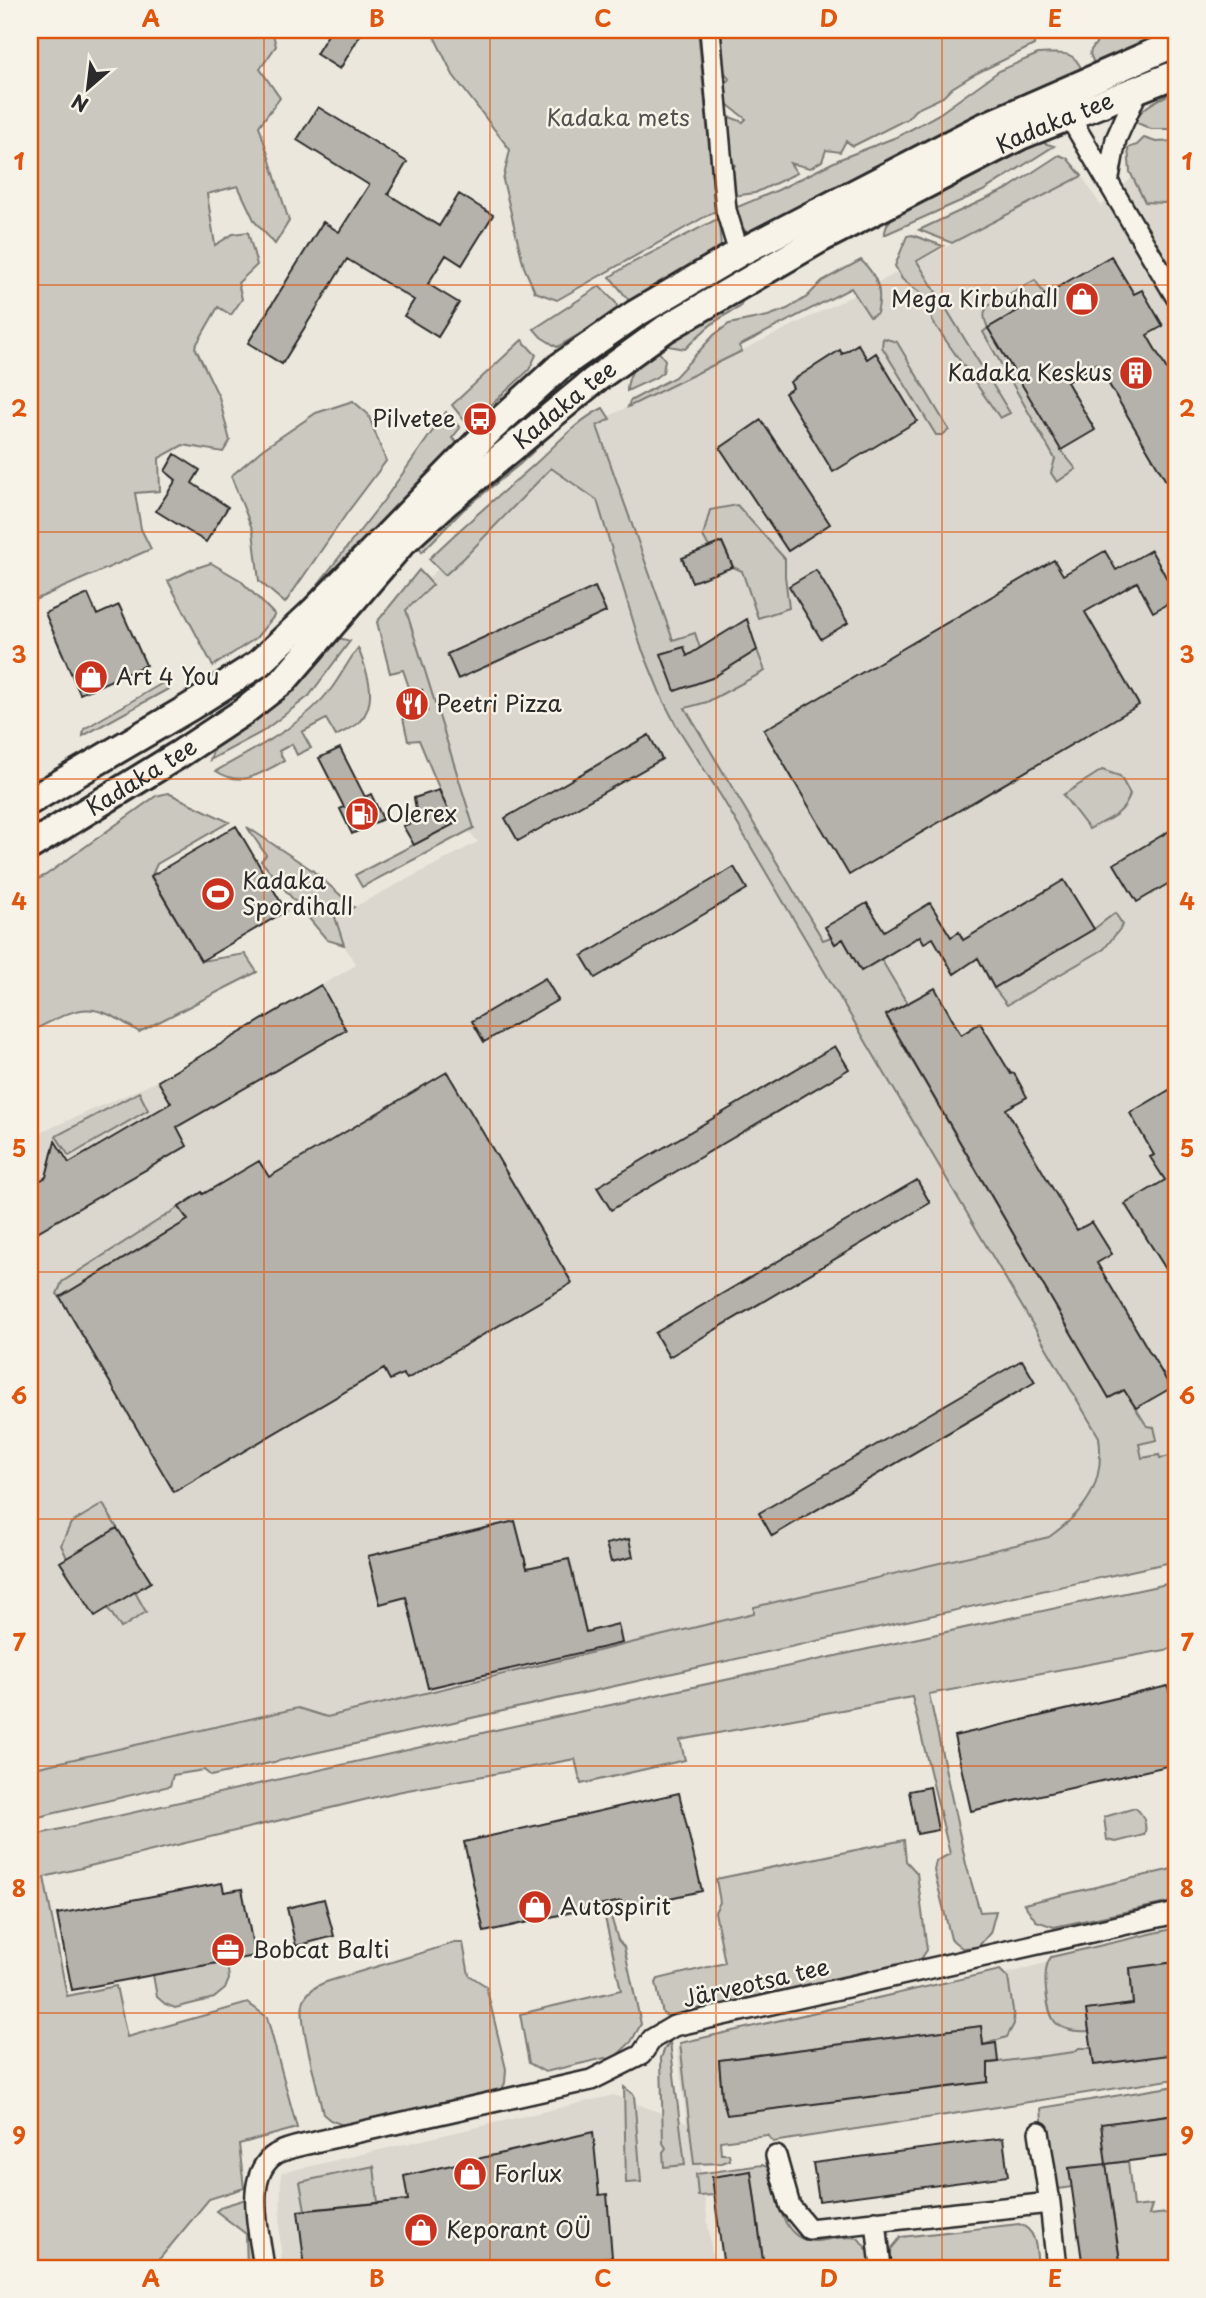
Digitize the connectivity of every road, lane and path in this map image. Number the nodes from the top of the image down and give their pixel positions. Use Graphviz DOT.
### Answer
graph roads {
  1 [pos="709,30"];
  2 [pos="1176,43"];
  3 [pos="1176,74"];
  4 [pos="1138,90"];
  5 [pos="1063,106"];
  6 [pos="1108,183"];
  7 [pos="870,185"];
  8 [pos="860,219"];
  9 [pos="738,253"];
  10 [pos="734,288"];
  11 [pos="1176,297"];
  12 [pos="559,367"];
  13 [pos="565,405"];
  14 [pos="190,707"];
  15 [pos="127,744"];
  16 [pos="178,755"];
  17 [pos="125,787"];
  18 [pos="30,802"];
  19 [pos="30,846"];
  20 [pos="1176,1913"];
  21 [pos="1039,2132"];
  22 [pos="776,2156"];
  23 [pos="1050,2203"];
  24 [pos="876,2221"];
  25 [pos="264,2268"];
  26 [pos="881,2268"];
  27 [pos="1058,2268"];
  1 -- 9 [label="street"];
  2 -- 5 [label="main road, Kadaka tee"];
  3 -- 4 [label="main road, Kadaka tee"];
  4 -- 5 [label="main road, Kadaka tee"];
  4 -- 6 [label="street"];
  5 -- 6 [label="street"];
  5 -- 7 [label="main road, Kadaka tee"];
  5 -- 8 [label="main road, Kadaka tee"];
  6 -- 11 [label="street"];
  7 -- 8 [label="main road"];
  7 -- 9 [label="main road, Kadaka tee"];
  8 -- 10 [label="main road, Kadaka tee"];
  9 -- 10 [label="main road"];
  9 -- 12 [label="main road, Kadaka tee"];
  10 -- 13 [label="main road, Kadaka tee"];
  12 -- 13 [label="main road"];
  12 -- 14 [label="main road, Kadaka tee"];
  13 -- 16 [label="main road, Kadaka tee"];
  14 -- 15 [label="main road, Kadaka tee"];
  14 -- 16 [label="main road"];
  15 -- 17 [label="main road"];
  15 -- 18 [label="main road, Kadaka tee"];
  16 -- 17 [label="main road, Kadaka tee"];
  17 -- 19 [label="main road, Kadaka tee"];
  20 -- 25 [label="street, Järveotsa tee"];
  21 -- 23 [label="street"];
  22 -- 24 [label="street"];
  23 -- 24 [label="street"];
  23 -- 27 [label="street"];
  24 -- 26 [label="street"];
}
